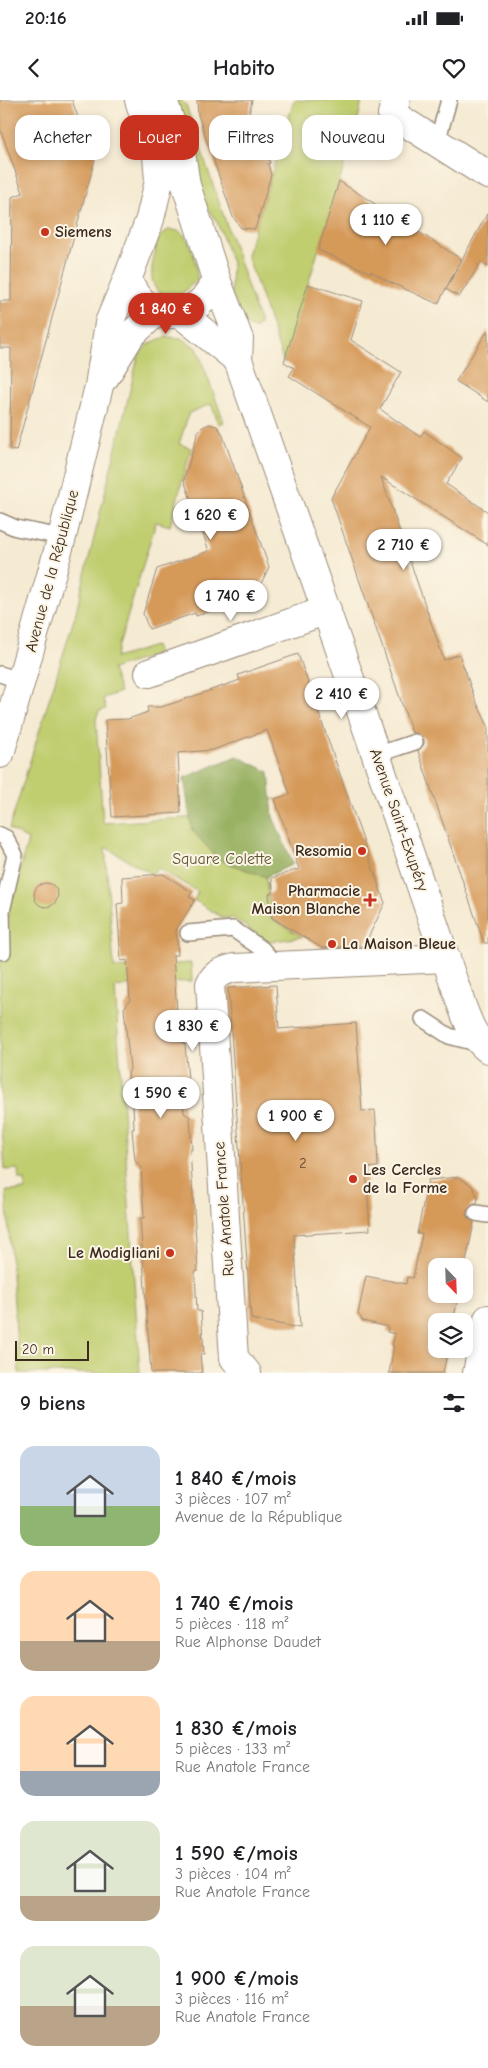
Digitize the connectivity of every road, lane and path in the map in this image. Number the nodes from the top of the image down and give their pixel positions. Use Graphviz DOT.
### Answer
graph roads {
  1 [pos="139,100"];
  2 [pos="163,100"];
  3 [pos="449,100"];
  4 [pos="394,107"];
  5 [pos="437,142"];
  6 [pos="488,175"];
  7 [pos="196,218"];
  8 [pos="150,219"];
  9 [pos="216,279"];
  10 [pos="127,280"];
  11 [pos="168,312"];
  12 [pos="238,360"];
  13 [pos="99,386"];
  14 [pos="0,521"];
  15 [pos="62,537"];
  16 [pos="326,610"];
  17 [pos="149,673"];
  18 [pos="11,677"];
  19 [pos="415,742"];
  20 [pos="0,754"];
  21 [pos="376,755"];
  22 [pos="0,835"];
  23 [pos="188,933"];
  24 [pos="3,952"];
  25 [pos="446,958"];
  26 [pos="277,966"];
  27 [pos="423,1020"];
  28 [pos="485,1047"];
  29 [pos="488,1319"];
  30 [pos="248,1373"];
  31 [pos="477,1373"];
  1 -- 8 [label="street"];
  2 -- 7 [label="street"];
  3 -- 5 [label="lane"];
  4 -- 5 [label="street"];
  5 -- 6 [label="street"];
  7 -- 8 [label="street"];
  7 -- 9 [label="street"];
  8 -- 10 [label="street"];
  9 -- 11 [label="street"];
  9 -- 12 [label="street, Avenue Saint-Exupéry"];
  10 -- 11 [label="street"];
  10 -- 13 [label="street, Avenue de la République"];
  11 -- 12 [label="street"];
  11 -- 13 [label="street, Avenue de la République"];
  12 -- 16 [label="street, Avenue Saint-Exupéry"];
  13 -- 15 [label="street, Avenue de la République"];
  14 -- 15 [label="lane"];
  15 -- 18 [label="street, Avenue de la République"];
  16 -- 17 [label="street"];
  16 -- 21 [label="street, Avenue Saint-Exupéry"];
  18 -- 20 [label="street, Avenue de la République"];
  19 -- 21 [label="lane"];
  21 -- 25 [label="street, Avenue Saint-Exupéry"];
  22 -- 24 [label="lane"];
  23 -- 26 [label="lane"];
  25 -- 26 [label="street, Rue Anatole France"];
  25 -- 28 [label="street, Avenue Saint-Exupéry"];
  26 -- 30 [label="street, Rue Anatole France"];
  27 -- 28 [label="lane"];
  29 -- 31 [label="street"];
}
